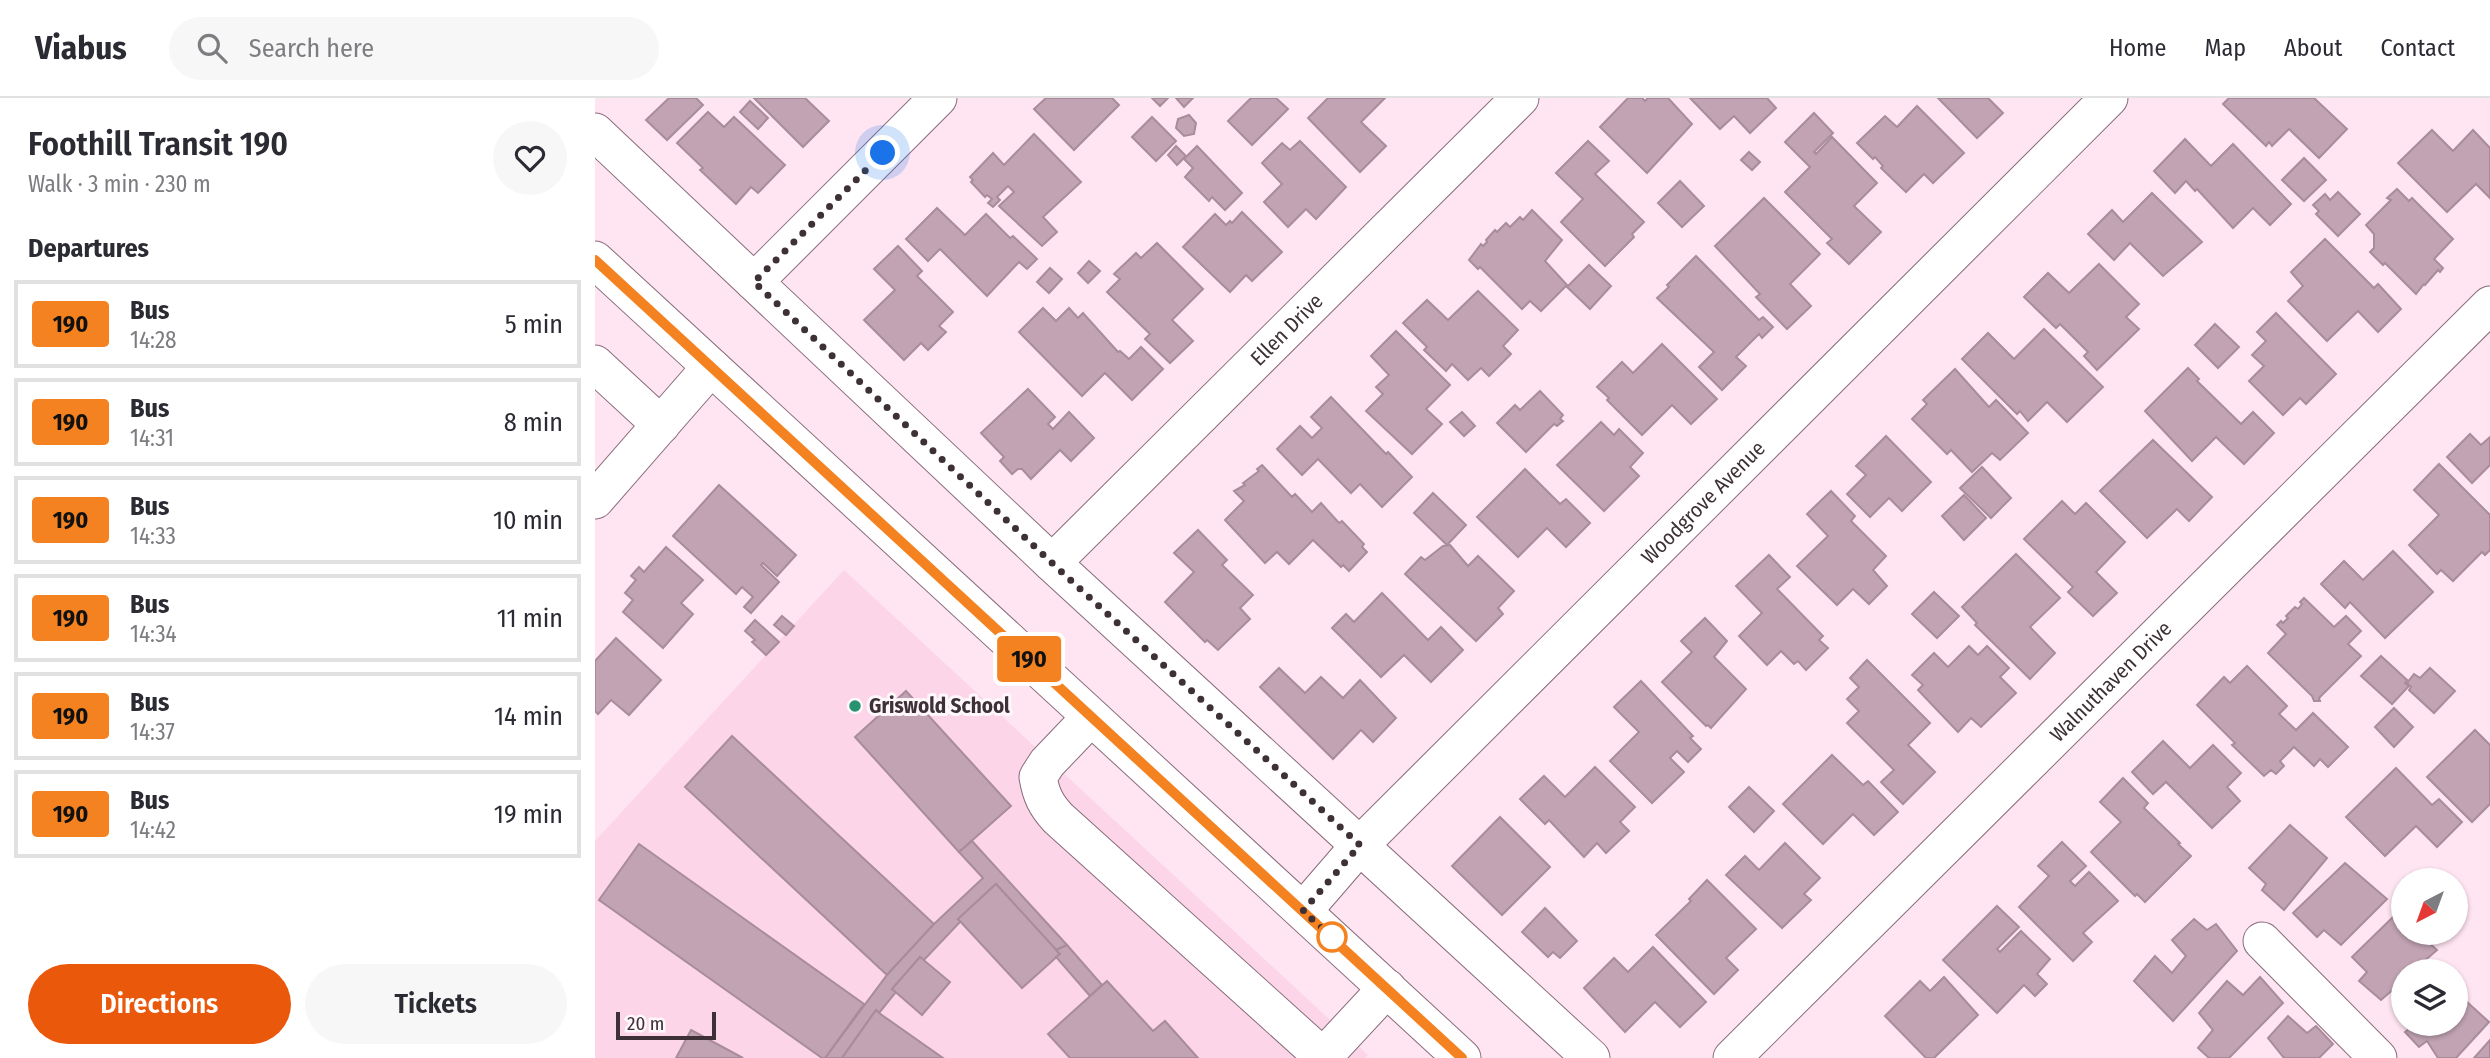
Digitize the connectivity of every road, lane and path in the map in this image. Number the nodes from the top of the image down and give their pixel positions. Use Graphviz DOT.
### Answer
graph roads {
  1 [pos="938,98"];
  2 [pos="1520,98"];
  3 [pos="2109,98"];
  4 [pos="595,132"];
  5 [pos="595,260"];
  6 [pos="754,282"];
  7 [pos="2490,305"];
  8 [pos="595,364"];
  9 [pos="711,367"];
  10 [pos="661,425"];
  11 [pos="595,500"];
  12 [pos="1052,563"];
  13 [pos="1091,716"];
  14 [pos="1360,845"];
  15 [pos="1303,911"];
  16 [pos="2263,941"];
  17 [pos="1387,988"];
  18 [pos="1323,1058"];
  19 [pos="1462,1058"];
  20 [pos="1591,1058"];
  21 [pos="1733,1058"];
  22 [pos="2378,1058"];
  1 -- 6 [label="street"];
  2 -- 12 [label="street, Ellen Drive"];
  3 -- 14 [label="street, Woodgrove Avenue"];
  4 -- 6 [label="street"];
  5 -- 9 [label="street"];
  6 -- 12 [label="street"];
  7 -- 21 [label="street, Walnuthaven Drive"];
  8 -- 10 [label="street"];
  9 -- 10 [label="street"];
  9 -- 13 [label="street"];
  10 -- 11 [label="street"];
  12 -- 14 [label="street"];
  13 -- 15 [label="street"];
  13 -- 18 [label="street"];
  14 -- 15 [label="street, Woodgrove Avenue"];
  14 -- 20 [label="street"];
  15 -- 17 [label="street"];
  16 -- 22 [label="street"];
  17 -- 18 [label="street"];
  17 -- 19 [label="street"];
}
